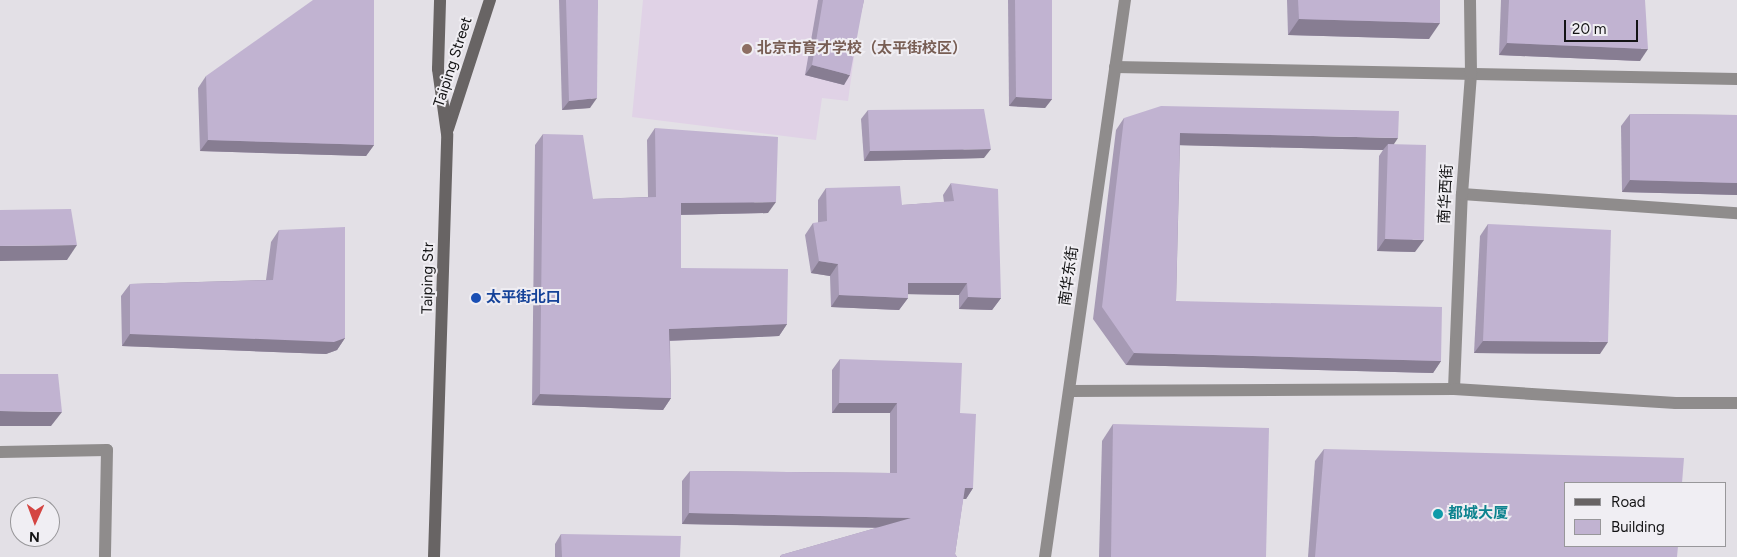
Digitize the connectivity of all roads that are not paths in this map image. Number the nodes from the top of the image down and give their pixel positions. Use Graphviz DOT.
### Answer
graph roads {
  1 [pos="440,0"];
  2 [pos="490,0"];
  3 [pos="1125,0"];
  4 [pos="1470,0"];
  5 [pos="1115,67"];
  6 [pos="1471,73"];
  7 [pos="1737,79"];
  8 [pos="447,134"];
  9 [pos="1462,194"];
  10 [pos="1737,213"];
  11 [pos="1454,389"];
  12 [pos="1070,391"];
  13 [pos="1737,403"];
  14 [pos="0,452"];
  15 [pos="105,557"];
  16 [pos="434,557"];
  17 [pos="1045,557"];
  1 -- 8 [label="main road, Taiping Str"];
  2 -- 8 [label="main road, Taiping Street"];
  3 -- 5 [label="street, 南华东街"];
  4 -- 6 [label="street, 南华西街"];
  5 -- 6 [label="street"];
  5 -- 12 [label="street, 南华东街"];
  6 -- 7 [label="street"];
  6 -- 9 [label="street, 南华西街"];
  8 -- 16 [label="main road, Taiping Str"];
  9 -- 10 [label="street"];
  9 -- 11 [label="street, 南华西街"];
  11 -- 12 [label="street"];
  11 -- 13 [label="street"];
  12 -- 17 [label="street, 南华东街"];
  14 -- 15 [label="street"];
}
